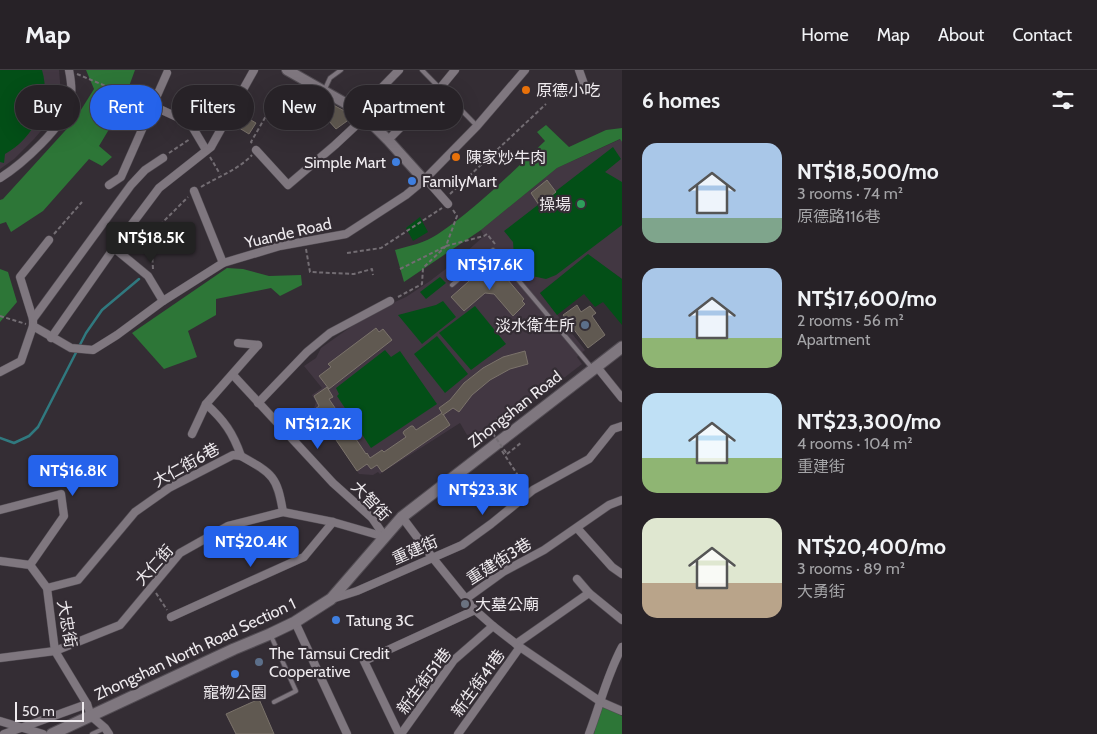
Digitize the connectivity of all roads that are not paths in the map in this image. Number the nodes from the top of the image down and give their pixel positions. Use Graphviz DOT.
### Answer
graph roads {
  1 [pos="71,70"];
  2 [pos="254,70"];
  3 [pos="287,70"];
  4 [pos="341,70"];
  5 [pos="399,70"];
  6 [pos="422,70"];
  7 [pos="455,70"];
  8 [pos="525,70"];
  9 [pos="579,70"];
  10 [pos="167,73"];
  11 [pos="584,84"];
  12 [pos="162,85"];
  13 [pos="315,85"];
  14 [pos="325,85"];
  15 [pos="386,85"];
  16 [pos="438,85"];
  17 [pos="443,85"];
  18 [pos="162,110"];
  19 [pos="463,111"];
  20 [pos="477,126"];
  21 [pos="142,130"];
  22 [pos="348,130"];
  23 [pos="378,130"];
  24 [pos="398,130"];
  25 [pos="388,140"];
  26 [pos="206,150"];
  27 [pos="256,150"];
  28 [pos="163,158"];
  29 [pos="121,177"];
  30 [pos="0,178"];
  31 [pos="424,179"];
  32 [pos="109,185"];
  33 [pos="131,185"];
  34 [pos="194,191"];
  35 [pos="447,202"];
  36 [pos="49,240"];
  37 [pos="114,248"];
  38 [pos="223,263"];
  39 [pos="452,285"];
  40 [pos="163,301"];
  41 [pos="390,301"];
  42 [pos="33,323"];
  43 [pos="51,338"];
  44 [pos="238,343"];
  45 [pos="622,347"];
  46 [pos="595,368"];
  47 [pos="0,372"];
  48 [pos="233,375"];
  49 [pos="622,398"];
  50 [pos="258,403"];
  51 [pos="206,404"];
  52 [pos="622,426"];
  53 [pos="192,434"];
  54 [pos="242,456"];
  55 [pos="622,500"];
  56 [pos="0,510"];
  57 [pos="283,512"];
  58 [pos="402,517"];
  59 [pos="334,522"];
  60 [pos="577,528"];
  61 [pos="385,537"];
  62 [pos="432,557"];
  63 [pos="0,561"];
  64 [pos="30,565"];
  65 [pos="622,574"];
  66 [pos="577,579"];
  67 [pos="48,588"];
  68 [pos="589,593"];
  69 [pos="467,598"];
  70 [pos="331,599"];
  71 [pos="475,610"];
  72 [pos="171,617"];
  73 [pos="622,620"];
  74 [pos="295,622"];
  75 [pos="493,626"];
  76 [pos="270,634"];
  77 [pos="518,646"];
  78 [pos="622,647"];
  79 [pos="55,651"];
  80 [pos="0,658"];
  81 [pos="274,702"];
  82 [pos="601,702"];
  83 [pos="87,704"];
  84 [pos="622,710"];
  85 [pos="91,716"];
  86 [pos="0,721"];
  87 [pos="20,727"];
  88 [pos="107,731"];
  89 [pos="57,733"];
  90 [pos="4,734"];
  91 [pos="43,734"];
  92 [pos="92,734"];
  93 [pos="347,734"];
  94 [pos="400,734"];
  95 [pos="458,734"];
  96 [pos="589,734"];
  1 -- 30 [label="street"];
  2 -- 26 [label="street"];
  3 -- 13 [label="street"];
  4 -- 14 [label="lane"];
  5 -- 15 [label="street"];
  6 -- 16 [label="lane"];
  7 -- 17 [label="street"];
  8 -- 20 [label="street, Yuande Road"];
  9 -- 11 [label="street"];
  10 -- 12 [label="street"];
  18 -- 26 [label="street"];
  19 -- 20 [label="lane"];
  20 -- 31 [label="street, Yuande Road"];
  21 -- 29 [label="street"];
  22 -- 27 [label="street"];
  23 -- 25 [label="street"];
  24 -- 25 [label="street"];
  25 -- 31 [label="street"];
  26 -- 37 [label="street"];
  28 -- 33 [label="street"];
  29 -- 32 [label="street"];
  29 -- 33 [label="street"];
  31 -- 35 [label="street"];
  31 -- 38 [label="street, Yuande Road"];
  33 -- 42 [label="street"];
  34 -- 38 [label="street"];
  36 -- 42 [label="street"];
  37 -- 40 [label="street"];
  37 -- 43 [label="street"];
  38 -- 40 [label="street, Yuande Road"];
  39 -- 46 [label="lane"];
  40 -- 43 [label="street, Yuande Road"];
  41 -- 50 [label="street"];
  42 -- 43 [label="street, Yuande Road"];
  42 -- 47 [label="street"];
  44 -- 48 [label="street"];
  45 -- 46 [label="main road, Zhongshan Road"];
  46 -- 49 [label="street"];
  46 -- 58 [label="main road, Zhongshan Road"];
  48 -- 50 [label="street, 大智街"];
  48 -- 51 [label="street"];
  50 -- 61 [label="street, 大智街"];
  51 -- 53 [label="street, 大仁街6巷"];
  51 -- 54 [label="street, 大仁街6巷"];
  52 -- 62 [label="street, 重建街"];
  54 -- 57 [label="street"];
  54 -- 67 [label="street, 大仁街6巷"];
  55 -- 60 [label="street, 重建街3巷"];
  56 -- 64 [label="street"];
  57 -- 59 [label="street, 大仁街"];
  57 -- 79 [label="street, 大仁街"];
  58 -- 61 [label="main road, Zhongshan Road"];
  58 -- 62 [label="street"];
  59 -- 61 [label="street, 大仁街"];
  59 -- 72 [label="street"];
  60 -- 65 [label="street"];
  60 -- 69 [label="street, 重建街3巷"];
  61 -- 70 [label="main road, Zhongshan North Road Section 1"];
  62 -- 69 [label="street"];
  62 -- 70 [label="street, 重建街"];
  63 -- 64 [label="street"];
  64 -- 67 [label="street, 大忠街"];
  66 -- 68 [label="street"];
  67 -- 79 [label="street, 大忠街"];
  68 -- 73 [label="street"];
  68 -- 77 [label="street, 新生街41巷"];
  69 -- 71 [label="street"];
  70 -- 74 [label="main road, Zhongshan North Road Section 1"];
  71 -- 75 [label="street"];
  71 -- 94 [label="street"];
  74 -- 76 [label="main road, Zhongshan North Road Section 1"];
  74 -- 93 [label="street"];
  75 -- 77 [label="street"];
  75 -- 94 [label="street, 新生街51巷"];
  76 -- 81 [label="lane"];
  76 -- 85 [label="main road, Zhongshan North Road Section 1"];
  77 -- 82 [label="street"];
  77 -- 95 [label="street, 新生街41巷"];
  78 -- 82 [label="street"];
  79 -- 80 [label="street, 大仁街"];
  79 -- 83 [label="street, 大忠街"];
  82 -- 84 [label="street"];
  82 -- 96 [label="street"];
  83 -- 85 [label="street, 大忠街"];
  83 -- 87 [label="street"];
  85 -- 88 [label="street"];
  85 -- 89 [label="main road, Zhongshan North Road Section 1"];
  86 -- 87 [label="street"];
  87 -- 90 [label="street"];
  87 -- 91 [label="street"];
  88 -- 92 [label="lane"];
}
